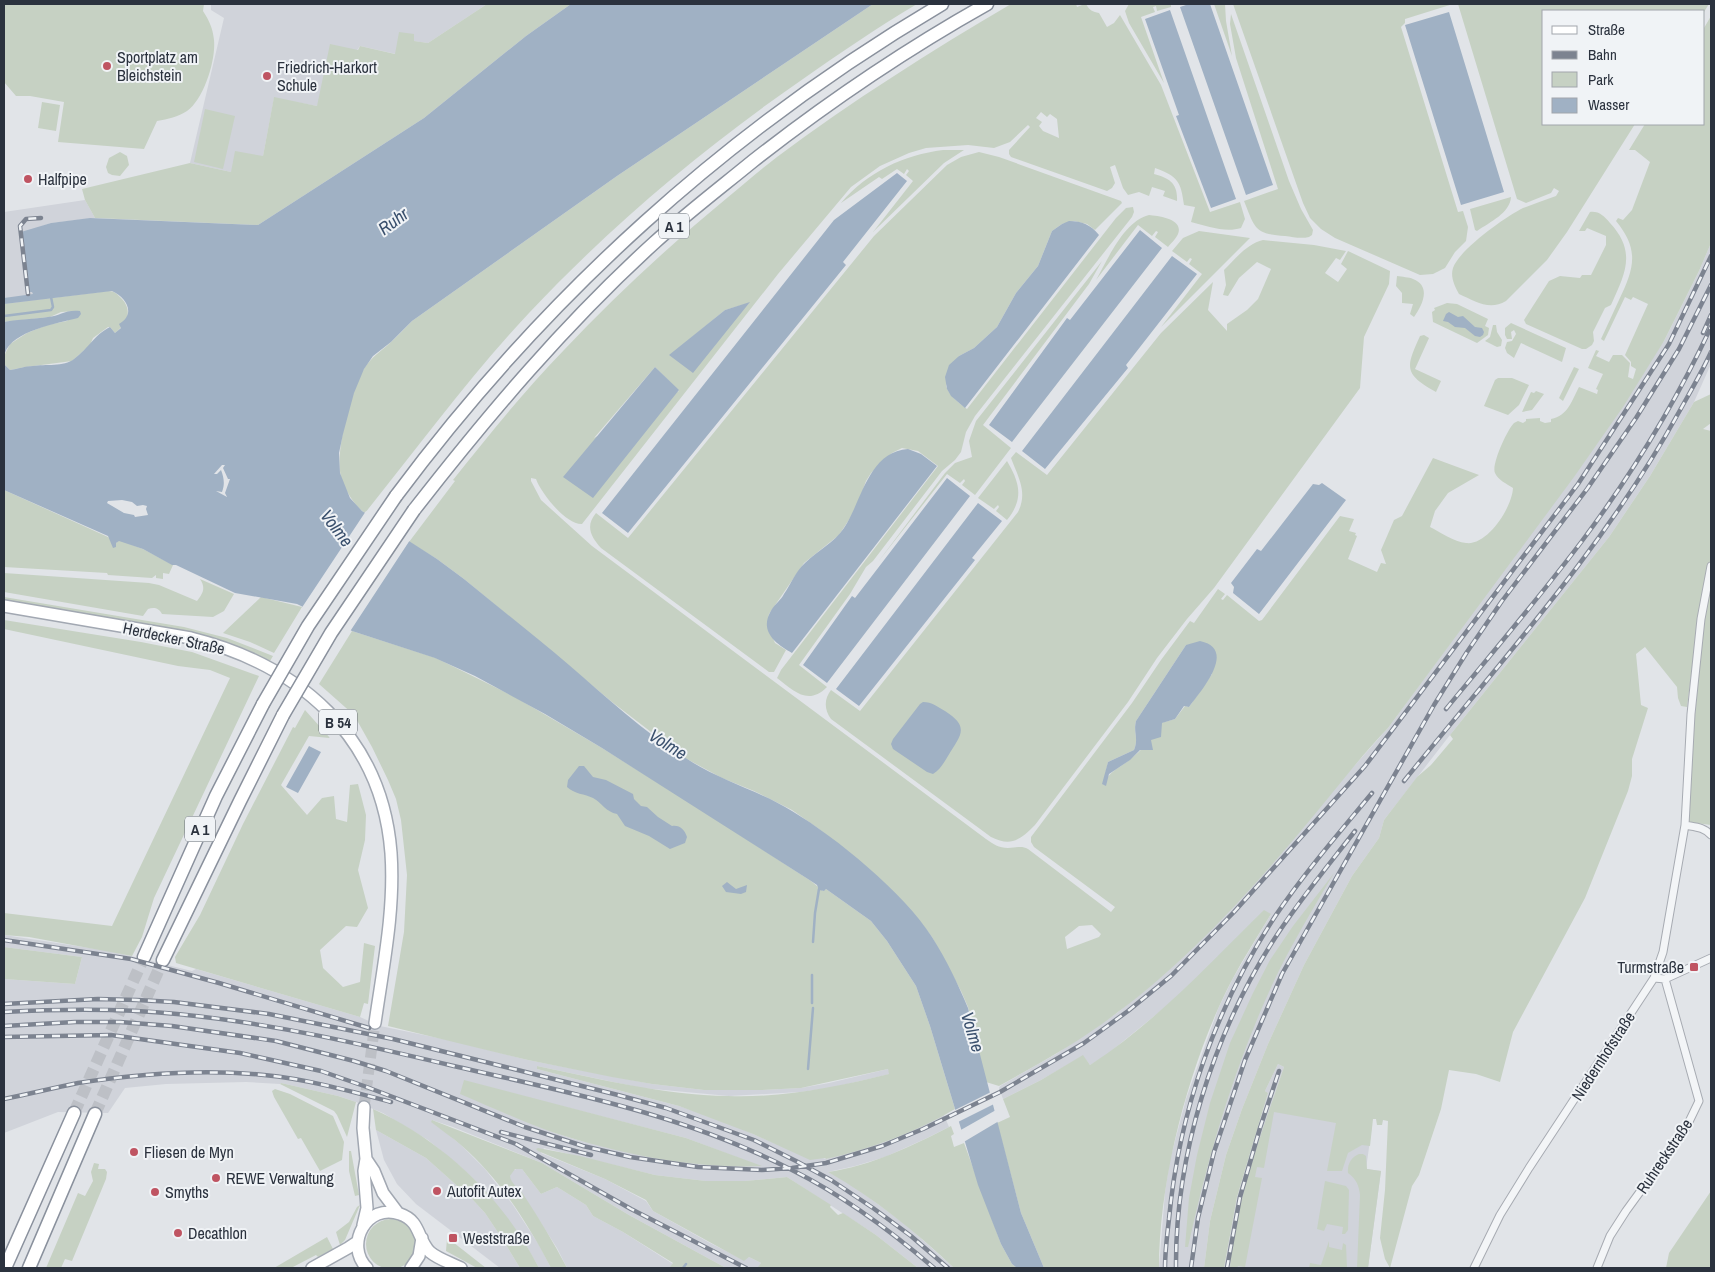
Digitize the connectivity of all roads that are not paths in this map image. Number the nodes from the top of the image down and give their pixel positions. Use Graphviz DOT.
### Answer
graph roads {
  1 [pos="942,4"];
  2 [pos="987,4"];
  3 [pos="1711,566"];
  4 [pos="4,606"];
  5 [pos="1685,825"];
  6 [pos="1711,834"];
  7 [pos="144,957"];
  8 [pos="1711,958"];
  9 [pos="163,960"];
  10 [pos="1654,978"];
  11 [pos="1665,979"];
  12 [pos="375,1023"];
  13 [pos="364,1106"];
  14 [pos="74,1113"];
  15 [pos="95,1114"];
  16 [pos="366,1159"];
  17 [pos="398,1213"];
  18 [pos="363,1225"];
  19 [pos="422,1238"];
  20 [pos="357,1242"];
  21 [pos="362,1267"];
  22 [pos="5,1268"];
  23 [pos="28,1268"];
  24 [pos="312,1268"];
  25 [pos="411,1268"];
  26 [pos="461,1268"];
  27 [pos="1474,1268"];
  28 [pos="1597,1268"];
  1 -- 7 [label="highway, A 1, bridge"];
  2 -- 9 [label="highway, A 1, bridge"];
  3 -- 5 [label="street, Niedernhofstraße"];
  4 -- 12 [label="main road, Herdecker Straße / B 54"];
  5 -- 6 [label="street"];
  5 -- 10 [label="street, Niedernhofstraße"];
  8 -- 11 [label="street"];
  10 -- 11 [label="street"];
  10 -- 27 [label="street, Niedernhofstraße"];
  11 -- 28 [label="street, Ruhreckstraße"];
  13 -- 16 [label="main road"];
  14 -- 22 [label="highway"];
  15 -- 23 [label="highway"];
  16 -- 17 [label="main road"];
  16 -- 18 [label="main road"];
  17 -- 18 [label="main road"];
  17 -- 19 [label="main road"];
  18 -- 20 [label="main road"];
  19 -- 25 [label="main road"];
  19 -- 26 [label="main road"];
  20 -- 21 [label="main road"];
  20 -- 24 [label="main road"];
}
